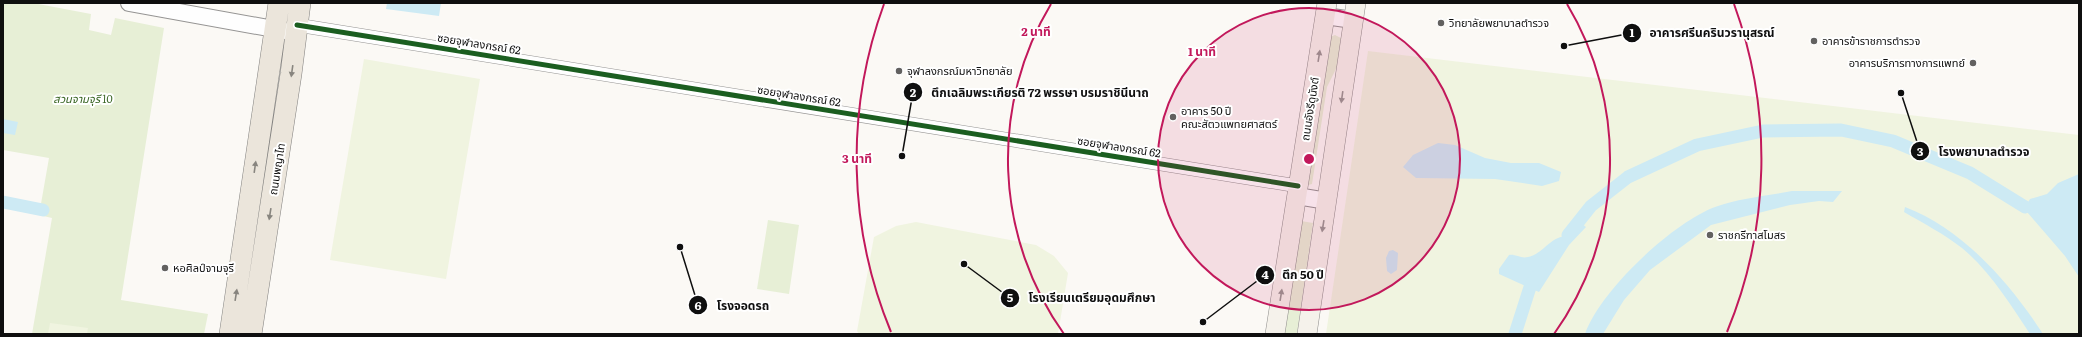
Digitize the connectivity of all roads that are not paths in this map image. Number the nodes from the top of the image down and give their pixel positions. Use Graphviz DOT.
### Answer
graph roads {
  1 [pos="129,3"];
  2 [pos="279,3"];
  3 [pos="300,3"];
  4 [pos="1326,9"];
  5 [pos="1354,11"];
  6 [pos="297,29"];
  7 [pos="274,30"];
  8 [pos="1297,191"];
  9 [pos="1327,201"];
  10 [pos="230,334"];
  11 [pos="252,334"];
  12 [pos="1275,334"];
  13 [pos="1307,334"];
  1 -- 7 [label="street"];
  2 -- 7 [label="main road, ถนนพญาไท"];
  3 -- 6 [label="main road, ถนนพญาไท"];
  4 -- 5 [label="street"];
  8 -- 4 [label="main road, ถนนอังรีดูนังต์, one-way"];
  5 -- 9 [label="main road, one-way"];
  6 -- 7 [label="street"];
  6 -- 8 [label="street, ซอยจุฬาลงกรณ์ 62"];
  6 -- 11 [label="main road, ถนนพญาไท, one-way"];
  10 -- 7 [label="main road, ถนนพญาไท, one-way"];
  8 -- 9 [label="street"];
  12 -- 8 [label="main road, ถนนอังรีดูนังต์, one-way"];
  9 -- 13 [label="main road, one-way"];
}
